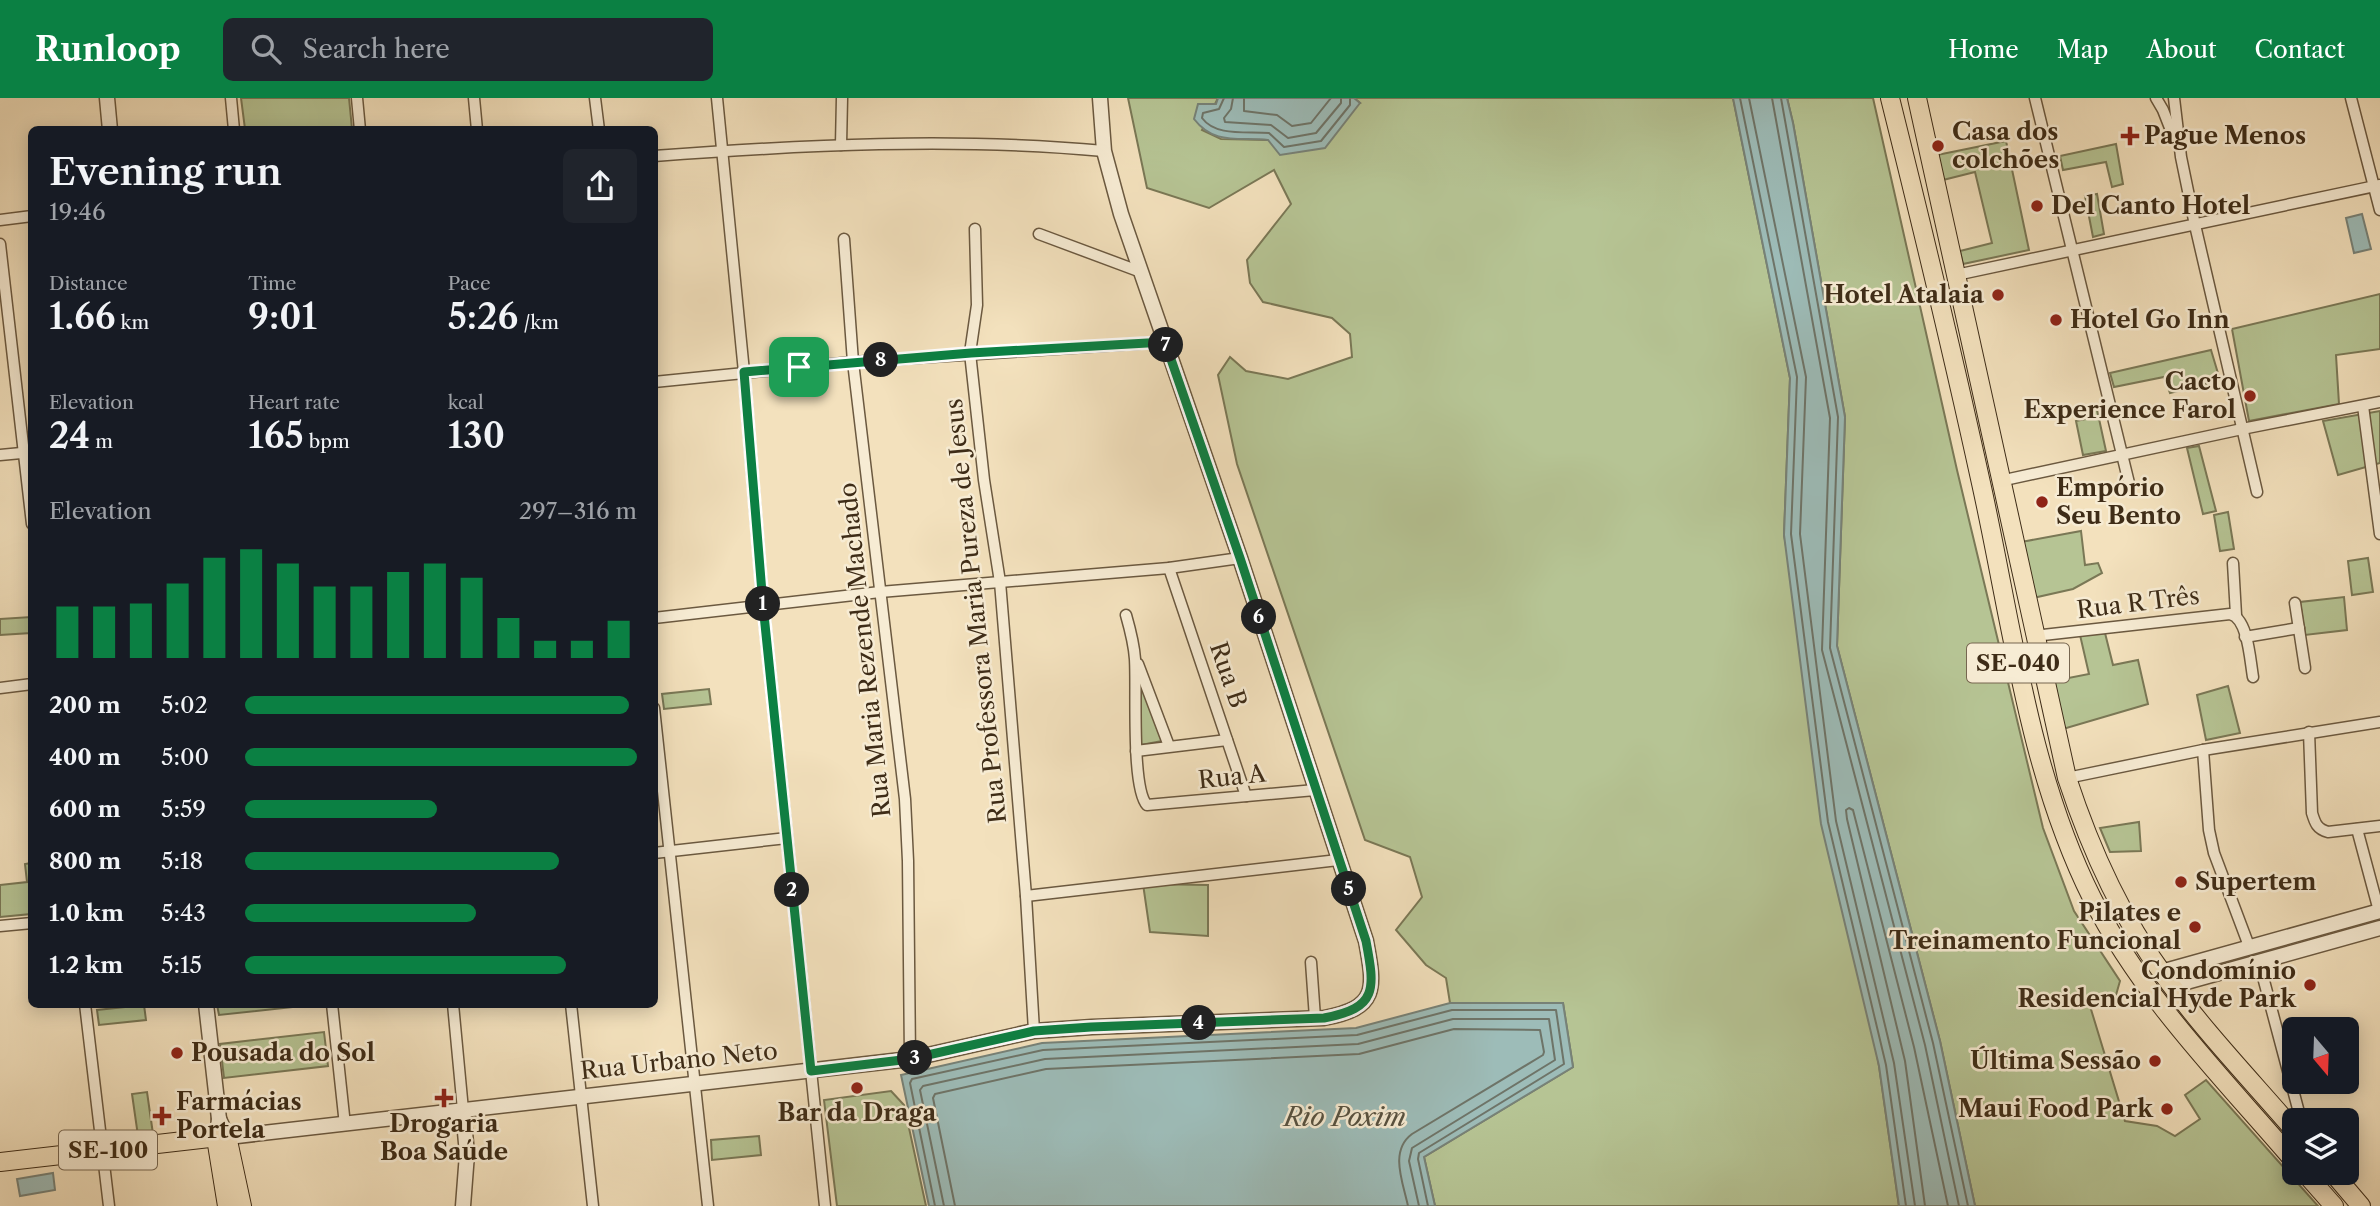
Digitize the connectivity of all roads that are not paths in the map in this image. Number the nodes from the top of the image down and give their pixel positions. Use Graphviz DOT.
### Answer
graph roads {
  1 [pos="107,98"];
  2 [pos="231,98"];
  3 [pos="357,98"];
  4 [pos="474,98"];
  5 [pos="595,98"];
  6 [pos="717,98"];
  7 [pos="842,98"];
  8 [pos="1100,98"];
  9 [pos="1917,98"];
  10 [pos="2035,98"];
  11 [pos="2156,98"];
  12 [pos="2174,98"];
  13 [pos="2351,98"];
  14 [pos="1894,103"];
  15 [pos="110,126"];
  16 [pos="234,126"];
  17 [pos="360,126"];
  18 [pos="477,126"];
  19 [pos="598,126"];
  20 [pos="841,145"];
  21 [pos="720,151"];
  22 [pos="1104,151"];
  23 [pos="658,156"];
  24 [pos="2181,157"];
  25 [pos="2377,185"];
  26 [pos="2380,210"];
  27 [pos="28,216"];
  28 [pos="0,220"];
  29 [pos="2195,225"];
  30 [pos="975,229"];
  31 [pos="1039,234"];
  32 [pos="844,239"];
  33 [pos="0,244"];
  34 [pos="2072,251"];
  35 [pos="1141,272"];
  36 [pos="1956,275"];
  37 [pos="1165,342"];
  38 [pos="971,353"];
  39 [pos="853,362"];
  40 [pos="744,372"];
  41 [pos="658,382"];
  42 [pos="2380,402"];
  43 [pos="2362,406"];
  44 [pos="2242,429"];
  45 [pos="28,452"];
  46 [pos="2121,454"];
  47 [pos="0,455"];
  48 [pos="2000,481"];
  49 [pos="2129,483"];
  50 [pos="2257,492"];
  51 [pos="2380,534"];
  52 [pos="1240,558"];
  53 [pos="2233,563"];
  54 [pos="1169,568"];
  55 [pos="1000,582"];
  56 [pos="880,593"];
  57 [pos="2295,603"];
  58 [pos="763,605"];
  59 [pos="1126,615"];
  60 [pos="658,618"];
  61 [pos="2239,619"];
  62 [pos="2299,628"];
  63 [pos="2034,636"];
  64 [pos="2245,637"];
  65 [pos="1135,655"];
  66 [pos="2305,668"];
  67 [pos="2253,677"];
  68 [pos="28,684"];
  69 [pos="0,688"];
  70 [pos="2380,722"];
  71 [pos="2309,732"];
  72 [pos="1227,740"];
  73 [pos="658,742"];
  74 [pos="1169,746"];
  75 [pos="2203,750"];
  76 [pos="1136,751"];
  77 [pos="2067,778"];
  78 [pos="1315,790"];
  79 [pos="1246,796"];
  80 [pos="2380,827"];
  81 [pos="2357,829"];
  82 [pos="786,838"];
  83 [pos="671,851"];
  84 [pos="658,853"];
  85 [pos="1338,860"];
  86 [pos="1027,896"];
  87 [pos="2379,911"];
  88 [pos="2350,919"];
  89 [pos="28,923"];
  90 [pos="0,926"];
  91 [pos="2380,928"];
  92 [pos="2355,935"];
  93 [pos="2249,946"];
  94 [pos="2203,960"];
  95 [pos="1311,962"];
  96 [pos="2259,962"];
  97 [pos="2211,975"];
  98 [pos="2166,979"];
  99 [pos="85,1008"];
  100 [pos="206,1008"];
  101 [pos="332,1008"];
  102 [pos="453,1008"];
  103 [pos="570,1008"];
  104 [pos="1315,1018"];
  105 [pos="1034,1031"];
  106 [pos="910,1059"];
  107 [pos="811,1071"];
  108 [pos="696,1085"];
  109 [pos="581,1096"];
  110 [pos="2298,1108"];
  111 [pos="463,1110"];
  112 [pos="2282,1116"];
  113 [pos="345,1125"];
  114 [pos="222,1137"];
  115 [pos="2282,1147"];
  116 [pos="102,1150"];
  117 [pos="0,1162"];
  118 [pos="2315,1185"];
  119 [pos="2343,1185"];
  120 [pos="109,1206"];
  121 [pos="227,1206"];
  122 [pos="242,1206"];
  123 [pos="463,1206"];
  124 [pos="593,1206"];
  125 [pos="708,1206"];
  126 [pos="825,1206"];
  127 [pos="2334,1206"];
  128 [pos="2361,1206"];
  1 -- 15 [label="street"];
  2 -- 16 [label="street"];
  3 -- 17 [label="street"];
  4 -- 18 [label="street"];
  5 -- 19 [label="street"];
  6 -- 21 [label="street"];
  7 -- 20 [label="street"];
  8 -- 22 [label="street"];
  9 -- 36 [label="main road, SE-040"];
  10 -- 34 [label="street"];
  11 -- 24 [label="street"];
  12 -- 24 [label="street"];
  13 -- 25 [label="street"];
  14 -- 115 [label="main road, SE-040"];
  20 -- 21 [label="street"];
  20 -- 22 [label="street"];
  21 -- 23 [label="street"];
  21 -- 40 [label="street"];
  22 -- 35 [label="street"];
  24 -- 29 [label="street"];
  25 -- 26 [label="street"];
  25 -- 29 [label="street"];
  27 -- 28 [label="street"];
  29 -- 34 [label="street"];
  29 -- 44 [label="street"];
  30 -- 38 [label="street, Rua Professora Maria Pureza de Jesus"];
  31 -- 35 [label="street"];
  32 -- 39 [label="street, Rua Maria Rezende Machado"];
  33 -- 45 [label="street"];
  34 -- 36 [label="street"];
  34 -- 46 [label="street"];
  35 -- 37 [label="street"];
  36 -- 48 [label="main road, SE-040"];
  37 -- 38 [label="street"];
  37 -- 52 [label="street"];
  38 -- 39 [label="street"];
  38 -- 55 [label="street, Rua Professora Maria Pureza de Jesus"];
  39 -- 40 [label="street"];
  39 -- 56 [label="street, Rua Maria Rezende Machado"];
  40 -- 41 [label="street"];
  40 -- 58 [label="street"];
  42 -- 43 [label="street"];
  43 -- 44 [label="street"];
  43 -- 51 [label="street"];
  44 -- 46 [label="street"];
  44 -- 50 [label="street"];
  45 -- 47 [label="street"];
  46 -- 48 [label="street"];
  46 -- 49 [label="street"];
  48 -- 63 [label="main road, SE-040"];
  52 -- 54 [label="street"];
  52 -- 78 [label="street"];
  53 -- 61 [label="street"];
  54 -- 55 [label="street"];
  54 -- 72 [label="street, Rua B"];
  55 -- 56 [label="street"];
  55 -- 86 [label="street, Rua Professora Maria Pureza de Jesus"];
  56 -- 58 [label="street"];
  56 -- 106 [label="street, Rua Maria Rezende Machado"];
  57 -- 62 [label="street"];
  58 -- 60 [label="street"];
  58 -- 82 [label="street"];
  59 -- 65 [label="street"];
  61 -- 63 [label="street, Rua R Três"];
  61 -- 64 [label="street"];
  62 -- 64 [label="street"];
  62 -- 66 [label="street"];
  63 -- 77 [label="main road, SE-040"];
  64 -- 67 [label="street"];
  65 -- 74 [label="street"];
  65 -- 76 [label="street"];
  68 -- 69 [label="street"];
  70 -- 71 [label="street"];
  71 -- 75 [label="street"];
  71 -- 81 [label="street"];
  72 -- 74 [label="street"];
  72 -- 79 [label="street, Rua B"];
  73 -- 83 [label="street"];
  74 -- 76 [label="street"];
  75 -- 77 [label="street"];
  75 -- 93 [label="street"];
  76 -- 79 [label="street, Rua A"];
  77 -- 98 [label="main road, SE-040"];
  78 -- 79 [label="street, Rua A"];
  78 -- 85 [label="street"];
  80 -- 81 [label="street"];
  81 -- 87 [label="street"];
  82 -- 83 [label="street"];
  82 -- 107 [label="street"];
  83 -- 84 [label="street"];
  83 -- 108 [label="street"];
  85 -- 86 [label="street"];
  85 -- 104 [label="street, Rua Urbano Neto"];
  86 -- 105 [label="street, Rua Professora Maria Pureza de Jesus"];
  87 -- 88 [label="street"];
  88 -- 92 [label="street"];
  88 -- 93 [label="street"];
  89 -- 90 [label="street"];
  91 -- 92 [label="street"];
  92 -- 96 [label="street"];
  93 -- 94 [label="street"];
  94 -- 97 [label="street"];
  94 -- 98 [label="street"];
  95 -- 104 [label="street"];
  96 -- 97 [label="street"];
  96 -- 110 [label="street"];
  97 -- 98 [label="street"];
  98 -- 112 [label="main road, SE-040"];
  99 -- 116 [label="street"];
  100 -- 114 [label="street"];
  101 -- 113 [label="street"];
  102 -- 111 [label="street"];
  103 -- 109 [label="street"];
  104 -- 105 [label="street, Rua Urbano Neto"];
  105 -- 106 [label="street, Rua Urbano Neto"];
  106 -- 107 [label="street, Rua Urbano Neto"];
  107 -- 108 [label="street, Rua Urbano Neto"];
  107 -- 126 [label="street"];
  108 -- 109 [label="street, Rua Urbano Neto"];
  108 -- 125 [label="street"];
  109 -- 111 [label="street, Rua Urbano Neto"];
  109 -- 124 [label="street"];
  111 -- 113 [label="street, Rua Urbano Neto"];
  111 -- 123 [label="street"];
  113 -- 114 [label="street, Rua Urbano Neto"];
  114 -- 116 [label="main road, Rua Urbano Neto / SE-100"];
  114 -- 121 [label="main road"];
  114 -- 122 [label="main road"];
  116 -- 117 [label="main road, Rua Urbano Neto / SE-100"];
  116 -- 120 [label="street"];
  118 -- 127 [label="main road"];
  119 -- 128 [label="main road"];
}
